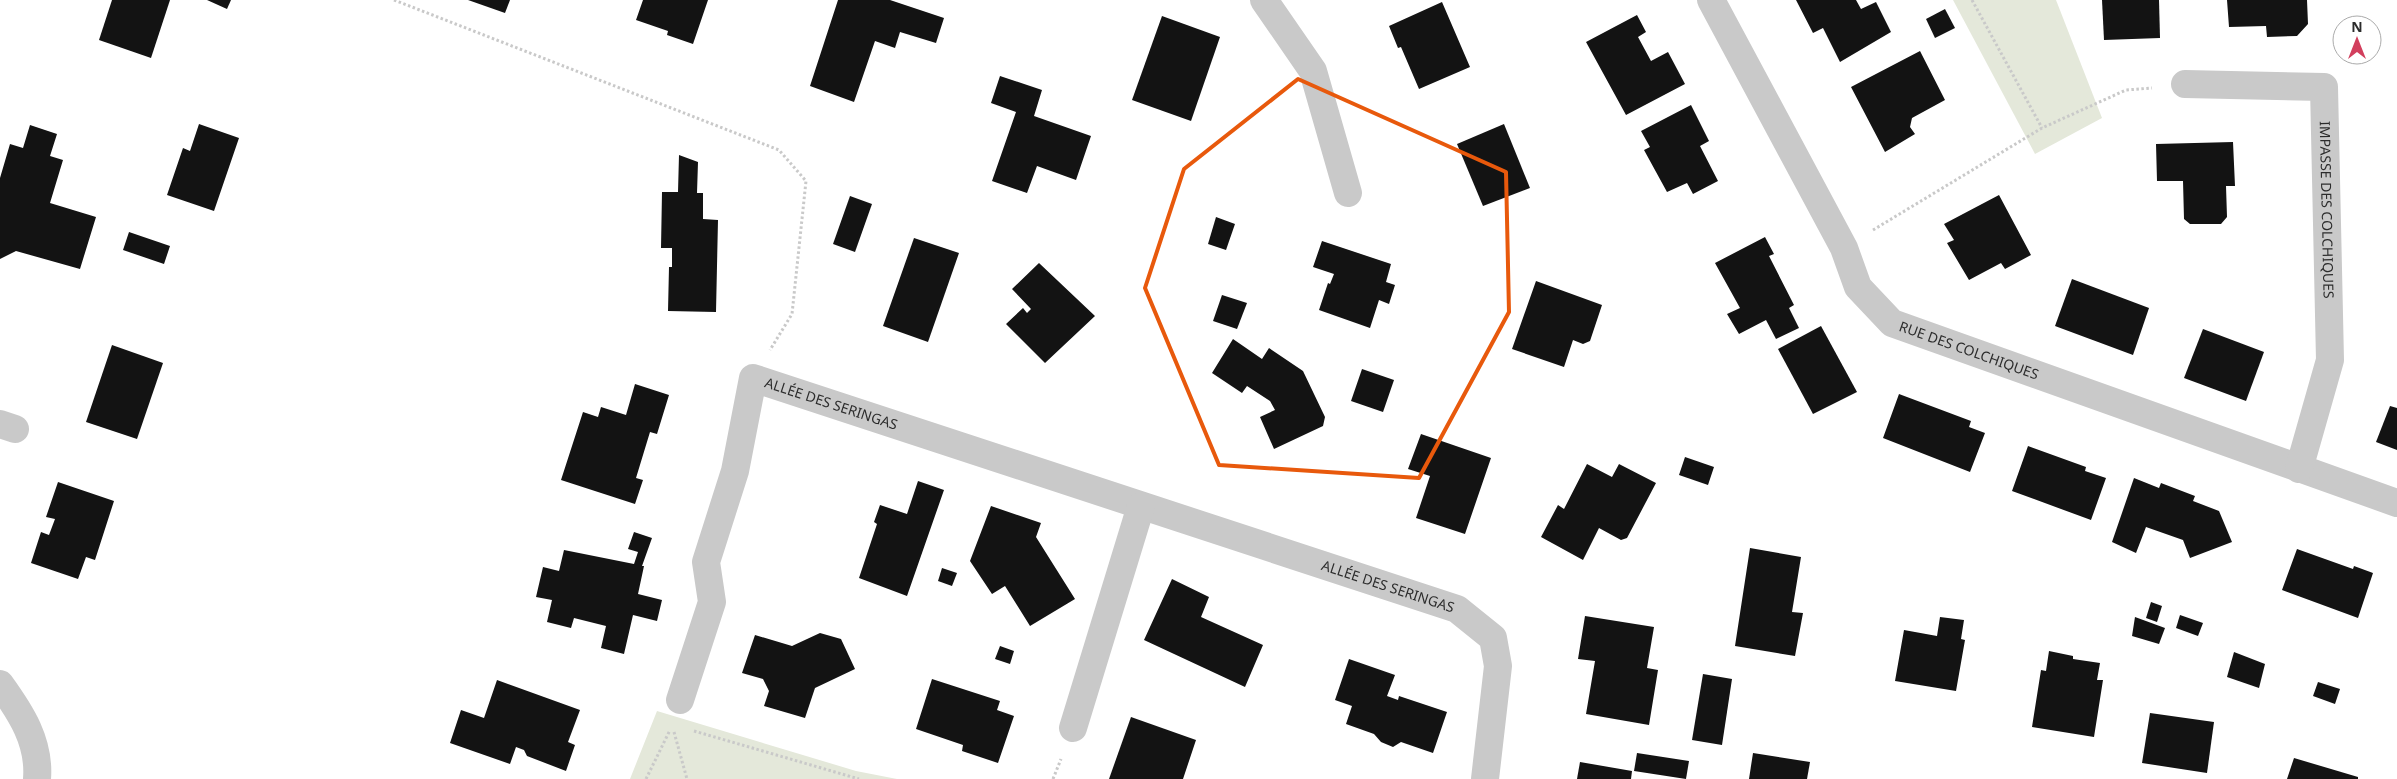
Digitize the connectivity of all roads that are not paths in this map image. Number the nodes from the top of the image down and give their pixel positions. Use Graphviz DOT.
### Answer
graph roads {
  1 [pos="1264,0"];
  2 [pos="1711,0"];
  3 [pos="2185,84"];
  4 [pos="1348,193"];
  5 [pos="2299,469"];
  6 [pos="2397,503"];
  7 [pos="1141,506"];
  8 [pos="0,684"];
  9 [pos="680,700"];
  10 [pos="1074,728"];
  11 [pos="38,779"];
  12 [pos="1485,779"];
  1 -- 4 [label="street"];
  2 -- 5 [label="street, RUE DES COLCHIQUES"];
  3 -- 5 [label="street, IMPASSE DES COLCHIQUES"];
  5 -- 6 [label="street, RUE DES COLCHIQUES"];
  7 -- 9 [label="street, ALLÉE DES SERINGAS"];
  7 -- 10 [label="street"];
  7 -- 12 [label="street, ALLÉE DES SERINGAS"];
  8 -- 11 [label="street"];
}
